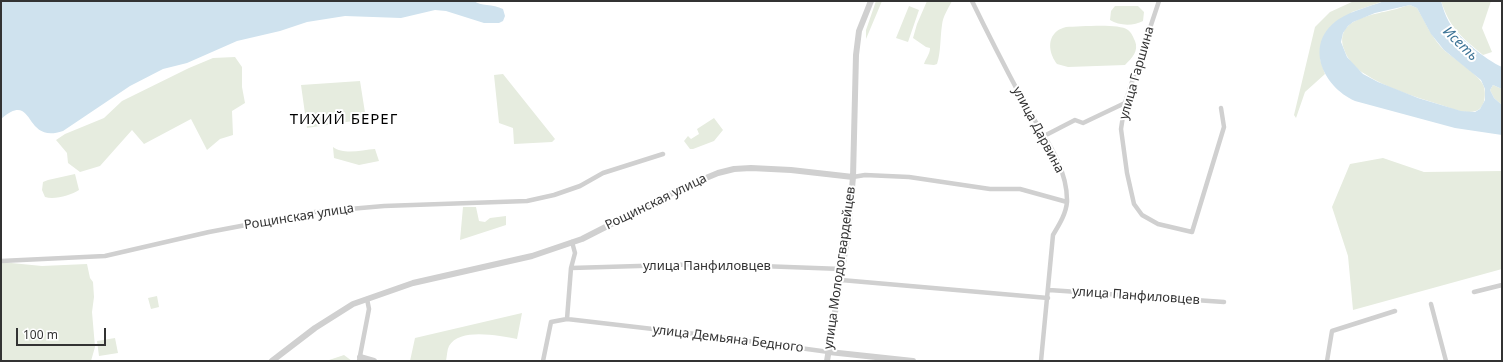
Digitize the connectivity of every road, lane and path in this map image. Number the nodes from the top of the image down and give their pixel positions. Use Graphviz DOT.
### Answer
graph roads {
  1 [pos="871,1"];
  2 [pos="972,1"];
  3 [pos="1159,1"];
  4 [pos="1125,103"];
  5 [pos="1221,108"];
  6 [pos="1044,136"];
  7 [pos="663,154"];
  8 [pos="853,177"];
  9 [pos="1067,202"];
  10 [pos="572,242"];
  11 [pos="1,261"];
  12 [pos="571,268"];
  13 [pos="842,269"];
  14 [pos="841,280"];
  15 [pos="1502,285"];
  16 [pos="1049,290"];
  17 [pos="1474,292"];
  18 [pos="1048,298"];
  19 [pos="367,299"];
  20 [pos="1224,302"];
  21 [pos="1431,304"];
  22 [pos="1395,311"];
  23 [pos="567,319"];
  24 [pos="829,352"];
  25 [pos="360,359"];
  26 [pos="272,361"];
  27 [pos="374,361"];
  28 [pos="543,361"];
  29 [pos="827,361"];
  30 [pos="913,361"];
  31 [pos="1041,361"];
  32 [pos="1327,361"];
  33 [pos="1446,361"];
  1 -- 8 [label="street, улица Молодогвардейцев"];
  2 -- 6 [label="street, улица Дарвина"];
  3 -- 4 [label="street, улица Гаршина"];
  4 -- 5 [label="street, улица Гаршина"];
  4 -- 6 [label="street"];
  6 -- 9 [label="street, улица Дарвина"];
  7 -- 11 [label="street, Рощинская улица"];
  8 -- 9 [label="street, Рощинская улица"];
  8 -- 10 [label="street, Рощинская улица"];
  8 -- 13 [label="street, улица Молодогвардейцев"];
  9 -- 16 [label="street, улица Дарвина"];
  10 -- 12 [label="street"];
  10 -- 19 [label="street, Рощинская улица"];
  12 -- 13 [label="street, улица Панфиловцев"];
  12 -- 23 [label="street"];
  13 -- 14 [label="street, улица Молодогвардейцев"];
  14 -- 18 [label="street"];
  14 -- 24 [label="street, улица Молодогвардейцев"];
  15 -- 17 [label="street"];
  16 -- 18 [label="street, улица Дарвина"];
  16 -- 20 [label="street, улица Панфиловцев"];
  18 -- 31 [label="street, улица Дарвина"];
  19 -- 25 [label="street"];
  19 -- 26 [label="street, Рощинская улица"];
  21 -- 33 [label="street"];
  22 -- 32 [label="street"];
  23 -- 24 [label="street, улица Демьяна Бедного"];
  23 -- 28 [label="street"];
  24 -- 29 [label="street, улица Молодогвардейцев"];
  24 -- 30 [label="street, улица Демьяна Бедного"];
  25 -- 27 [label="street"];
}
